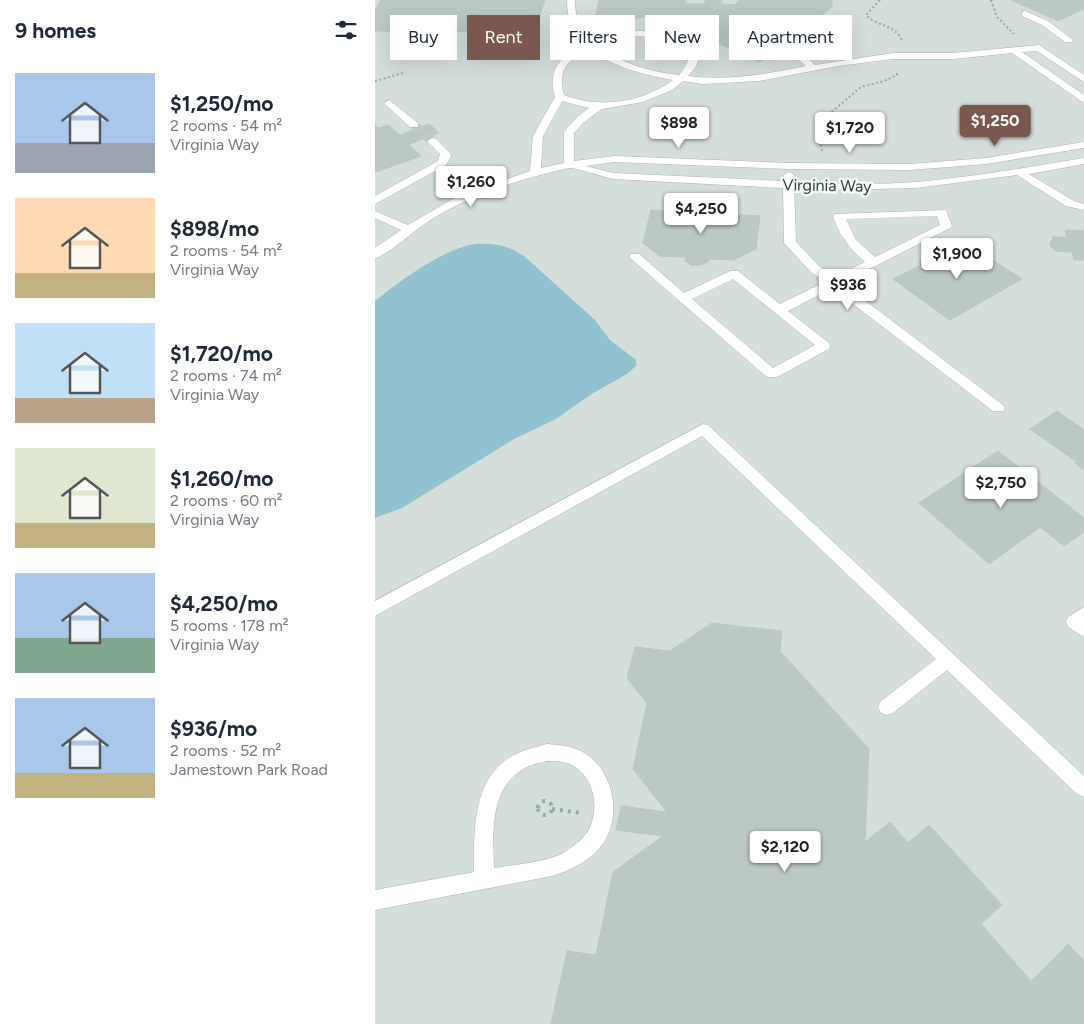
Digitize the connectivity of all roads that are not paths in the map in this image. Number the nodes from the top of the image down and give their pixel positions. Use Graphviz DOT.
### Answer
graph roads {
  1 [pos="571,0"];
  2 [pos="1025,14"];
  3 [pos="572,15"];
  4 [pos="635,33"];
  5 [pos="1069,40"];
  6 [pos="1013,50"];
  7 [pos="566,60"];
  8 [pos="613,60"];
  9 [pos="804,60"];
  10 [pos="813,68"];
  11 [pos="682,79"];
  12 [pos="1084,79"];
  13 [pos="560,96"];
  14 [pos="1084,100"];
  15 [pos="389,103"];
  16 [pos="599,106"];
  17 [pos="414,125"];
  18 [pos="432,141"];
  19 [pos="1084,145"];
  20 [pos="1084,161"];
  21 [pos="569,165"];
  22 [pos="790,166"];
  23 [pos="535,172"];
  24 [pos="1019,172"];
  25 [pos="789,185"];
  26 [pos="375,201"];
  27 [pos="1084,207"];
  28 [pos="375,214"];
  29 [pos="409,229"];
  30 [pos="375,254"];
  31 [pos="635,257"];
  32 [pos="873,262"];
  33 [pos="833,283"];
  34 [pos="683,298"];
  35 [pos="779,310"];
  36 [pos="998,408"];
  37 [pos="375,609"];
  38 [pos="1084,614"];
  39 [pos="1084,630"];
  40 [pos="948,660"];
  41 [pos="887,707"];
  42 [pos="1084,788"];
  43 [pos="484,879"];
  44 [pos="375,900"];
  1 -- 3 [label="street"];
  2 -- 5 [label="street"];
  4 -- 11 [label="street"];
  6 -- 10 [label="street"];
  6 -- 12 [label="street"];
  6 -- 14 [label="street"];
  7 -- 13 [label="street"];
  8 -- 11 [label="street"];
  9 -- 10 [label="street"];
  10 -- 11 [label="street"];
  11 -- 16 [label="street"];
  13 -- 16 [label="street"];
  13 -- 23 [label="street"];
  15 -- 17 [label="street"];
  16 -- 21 [label="street"];
  18 -- 26 [label="street"];
  19 -- 22 [label="street, Virginia Way"];
  20 -- 24 [label="street, Virginia Way"];
  21 -- 22 [label="street, Virginia Way"];
  21 -- 23 [label="street, Virginia Way"];
  21 -- 25 [label="street, Virginia Way"];
  22 -- 25 [label="street"];
  23 -- 29 [label="street, Virginia Way"];
  24 -- 25 [label="street, Virginia Way"];
  24 -- 27 [label="street"];
  25 -- 33 [label="street"];
  28 -- 29 [label="street"];
  29 -- 30 [label="street, Virginia Way"];
  31 -- 34 [label="street"];
  32 -- 32 [label="street"];
  32 -- 33 [label="street"];
  33 -- 35 [label="street"];
  33 -- 36 [label="street"];
  34 -- 35 [label="street"];
  34 -- 35 [label="street"];
  37 -- 40 [label="street"];
  38 -- 39 [label="street"];
  40 -- 41 [label="street"];
  40 -- 42 [label="street"];
  43 -- 43 [label="street"];
  43 -- 44 [label="street"];
}
